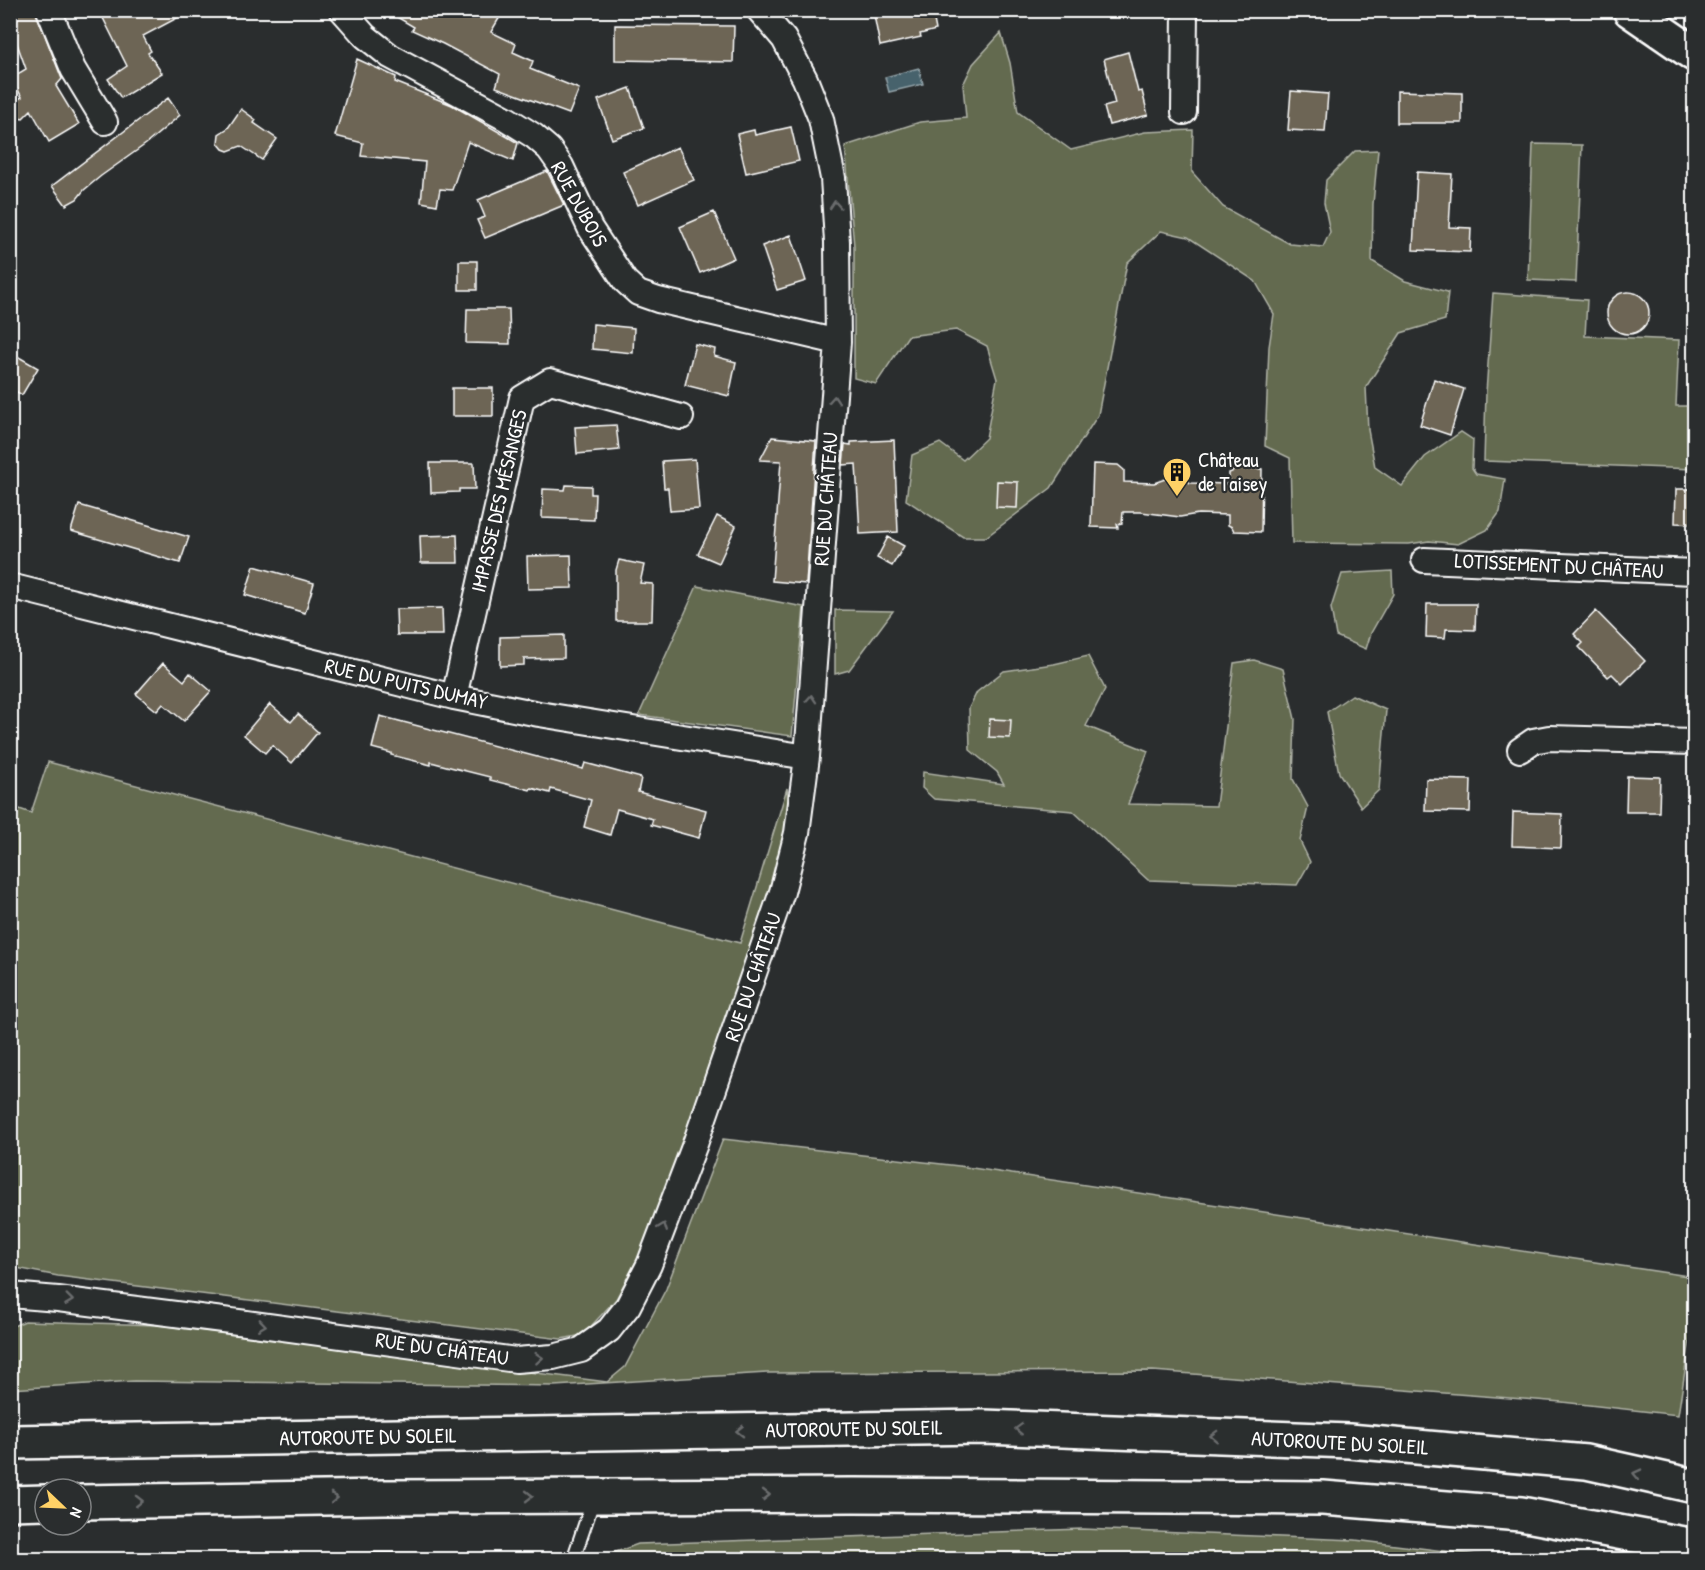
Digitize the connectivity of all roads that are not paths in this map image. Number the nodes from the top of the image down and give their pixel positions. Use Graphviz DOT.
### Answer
graph roads {
  1 [pos="50,10"];
  2 [pos="342,10"];
  3 [pos="759,10"];
  4 [pos="1185,10"];
  5 [pos="1630,10"];
  6 [pos="1695,54"];
  7 [pos="1184,112"];
  8 [pos="105,122"];
  9 [pos="838,342"];
  10 [pos="681,417"];
  11 [pos="1424,560"];
  12 [pos="1695,572"];
  13 [pos="10,586"];
  14 [pos="454,698"];
  15 [pos="1695,742"];
  16 [pos="1520,750"];
  17 [pos="807,757"];
  18 [pos="10,1295"];
  19 [pos="10,1442"];
  20 [pos="1695,1486"];
  21 [pos="595,1496"];
  22 [pos="33,1502"];
  23 [pos="93,1502"];
  24 [pos="10,1503"];
  25 [pos="1695,1546"];
  26 [pos="347,1560"];
  27 [pos="418,1560"];
  28 [pos="573,1560"];
  1 -- 8 [label="street"];
  2 -- 9 [label="street, RUE DUBOIS"];
  9 -- 3 [label="street, RUE DU CHÂTEAU, one-way"];
  4 -- 7 [label="street"];
  5 -- 6 [label="main road"];
  17 -- 9 [label="street, RUE DU CHÂTEAU, one-way"];
  10 -- 14 [label="street, IMPASSE DES MÉSANGES"];
  11 -- 12 [label="street, LOTISSEMENT DU CHÂTEAU"];
  13 -- 14 [label="street, RUE DU PUITS DUMAY"];
  14 -- 17 [label="street, RUE DU PUITS DUMAY"];
  15 -- 16 [label="street"];
  18 -- 17 [label="street, RUE DU CHÂTEAU, one-way"];
  20 -- 19 [label="main road, AUTOROUTE DU SOLEIL, one-way"];
  23 -- 21 [label="main road, one-way"];
  21 -- 25 [label="main road, one-way"];
  21 -- 28 [label="lane"];
  22 -- 24 [label="main road"];
  26 -- 27 [label="lane"];
}
